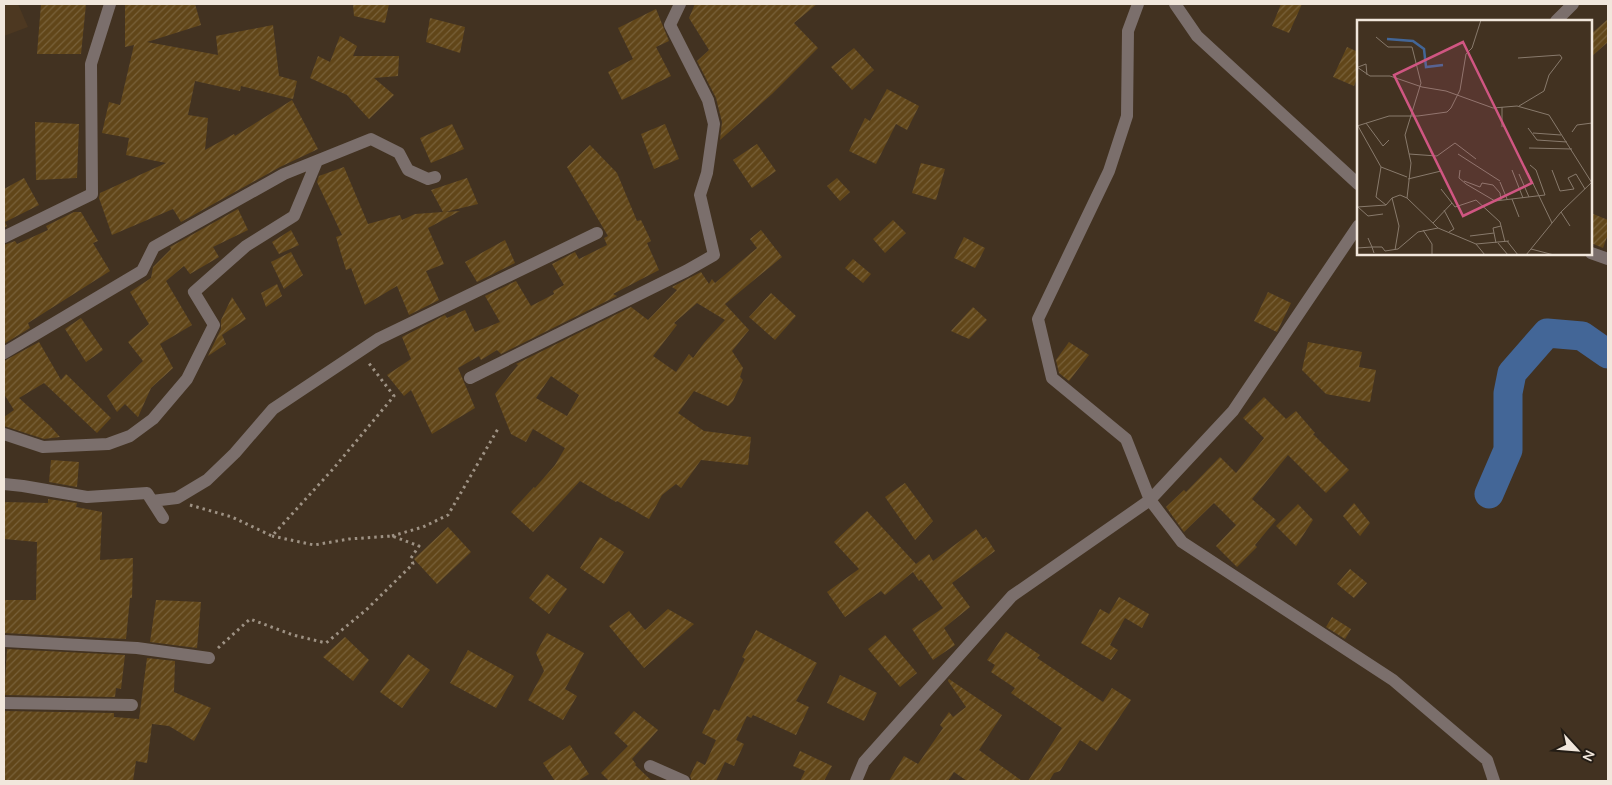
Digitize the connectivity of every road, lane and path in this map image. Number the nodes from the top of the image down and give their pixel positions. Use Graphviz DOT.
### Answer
graph roads {
  1 [pos="110,4"];
  2 [pos="680,4"];
  3 [pos="1138,4"];
  4 [pos="1175,4"];
  5 [pos="1573,4"];
  6 [pos="1557,20"];
  7 [pos="317,161"];
  8 [pos="435,177"];
  9 [pos="1357,183"];
  10 [pos="1357,227"];
  11 [pos="597,233"];
  12 [pos="4,237"];
  13 [pos="1592,253"];
  14 [pos="1608,259"];
  15 [pos="360,351"];
  16 [pos="4,353"];
  17 [pos="470,378"];
  18 [pos="499,427"];
  19 [pos="4,434"];
  20 [pos="4,484"];
  21 [pos="177,498"];
  22 [pos="1150,500"];
  23 [pos="152,501"];
  24 [pos="163,518"];
  25 [pos="272,536"];
  26 [pos="392,536"];
  27 [pos="4,641"];
  28 [pos="208,658"];
  29 [pos="4,703"];
  30 [pos="132,705"];
  31 [pos="650,766"];
  32 [pos="684,781"];
  33 [pos="856,781"];
  34 [pos="1494,781"];
  1 -- 12 [label="street"];
  2 -- 17 [label="street"];
  3 -- 22 [label="street"];
  4 -- 9 [label="street"];
  5 -- 6 [label="street"];
  7 -- 8 [label="street"];
  7 -- 16 [label="street"];
  7 -- 19 [label="street"];
  10 -- 22 [label="street"];
  11 -- 15 [label="street"];
  13 -- 14 [label="street"];
  15 -- 21 [label="street"];
  15 -- 25 [label="path"];
  18 -- 26 [label="path"];
  20 -- 23 [label="street"];
  21 -- 23 [label="street"];
  21 -- 25 [label="path"];
  22 -- 33 [label="street"];
  22 -- 34 [label="street"];
  23 -- 24 [label="street"];
  25 -- 26 [label="path"];
  26 -- 28 [label="path"];
  27 -- 28 [label="street"];
  29 -- 30 [label="street"];
  31 -- 32 [label="street"];
}
